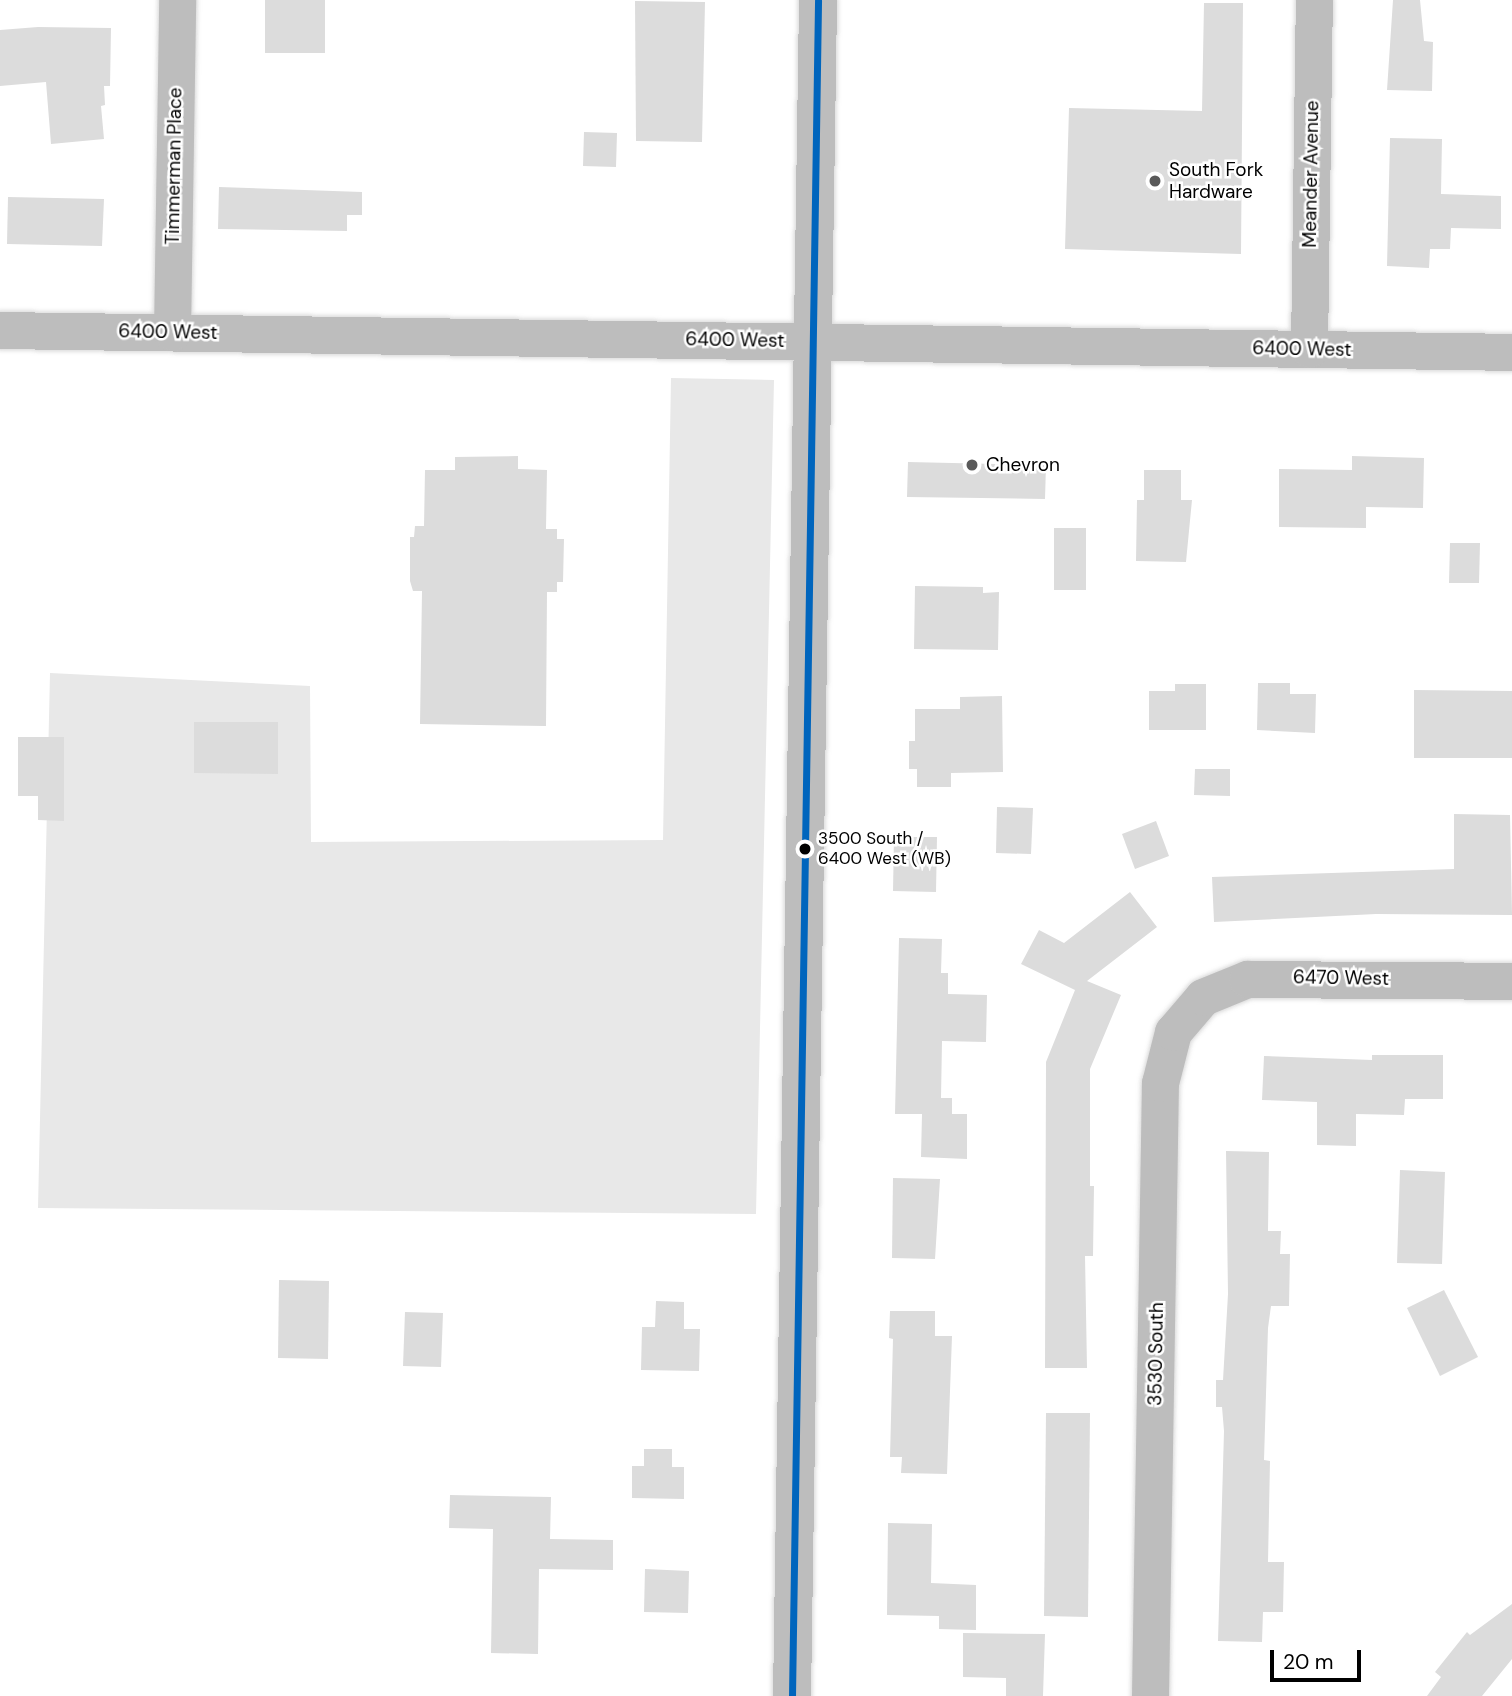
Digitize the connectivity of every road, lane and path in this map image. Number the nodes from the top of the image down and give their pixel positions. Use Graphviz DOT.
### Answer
graph roads {
  1 [pos="177,0"];
  2 [pos="818,0"];
  3 [pos="1314,0"];
  4 [pos="0,330"];
  5 [pos="172,332"];
  6 [pos="812,342"];
  7 [pos="1309,349"];
  8 [pos="1512,352"];
  9 [pos="1512,981"];
  10 [pos="1183,1017"];
  11 [pos="792,1696"];
  12 [pos="1150,1696"];
  1 -- 5 [label="street, Timmerman Place"];
  2 -- 6 [label="main road"];
  3 -- 7 [label="street, Meander Avenue"];
  4 -- 5 [label="street, 6400 West"];
  5 -- 6 [label="street, 6400 West"];
  6 -- 7 [label="street, 6400 West"];
  6 -- 11 [label="main road"];
  7 -- 8 [label="street, 6400 West"];
  9 -- 10 [label="street, 6470 West"];
  10 -- 12 [label="street, 3530 South"];
}
